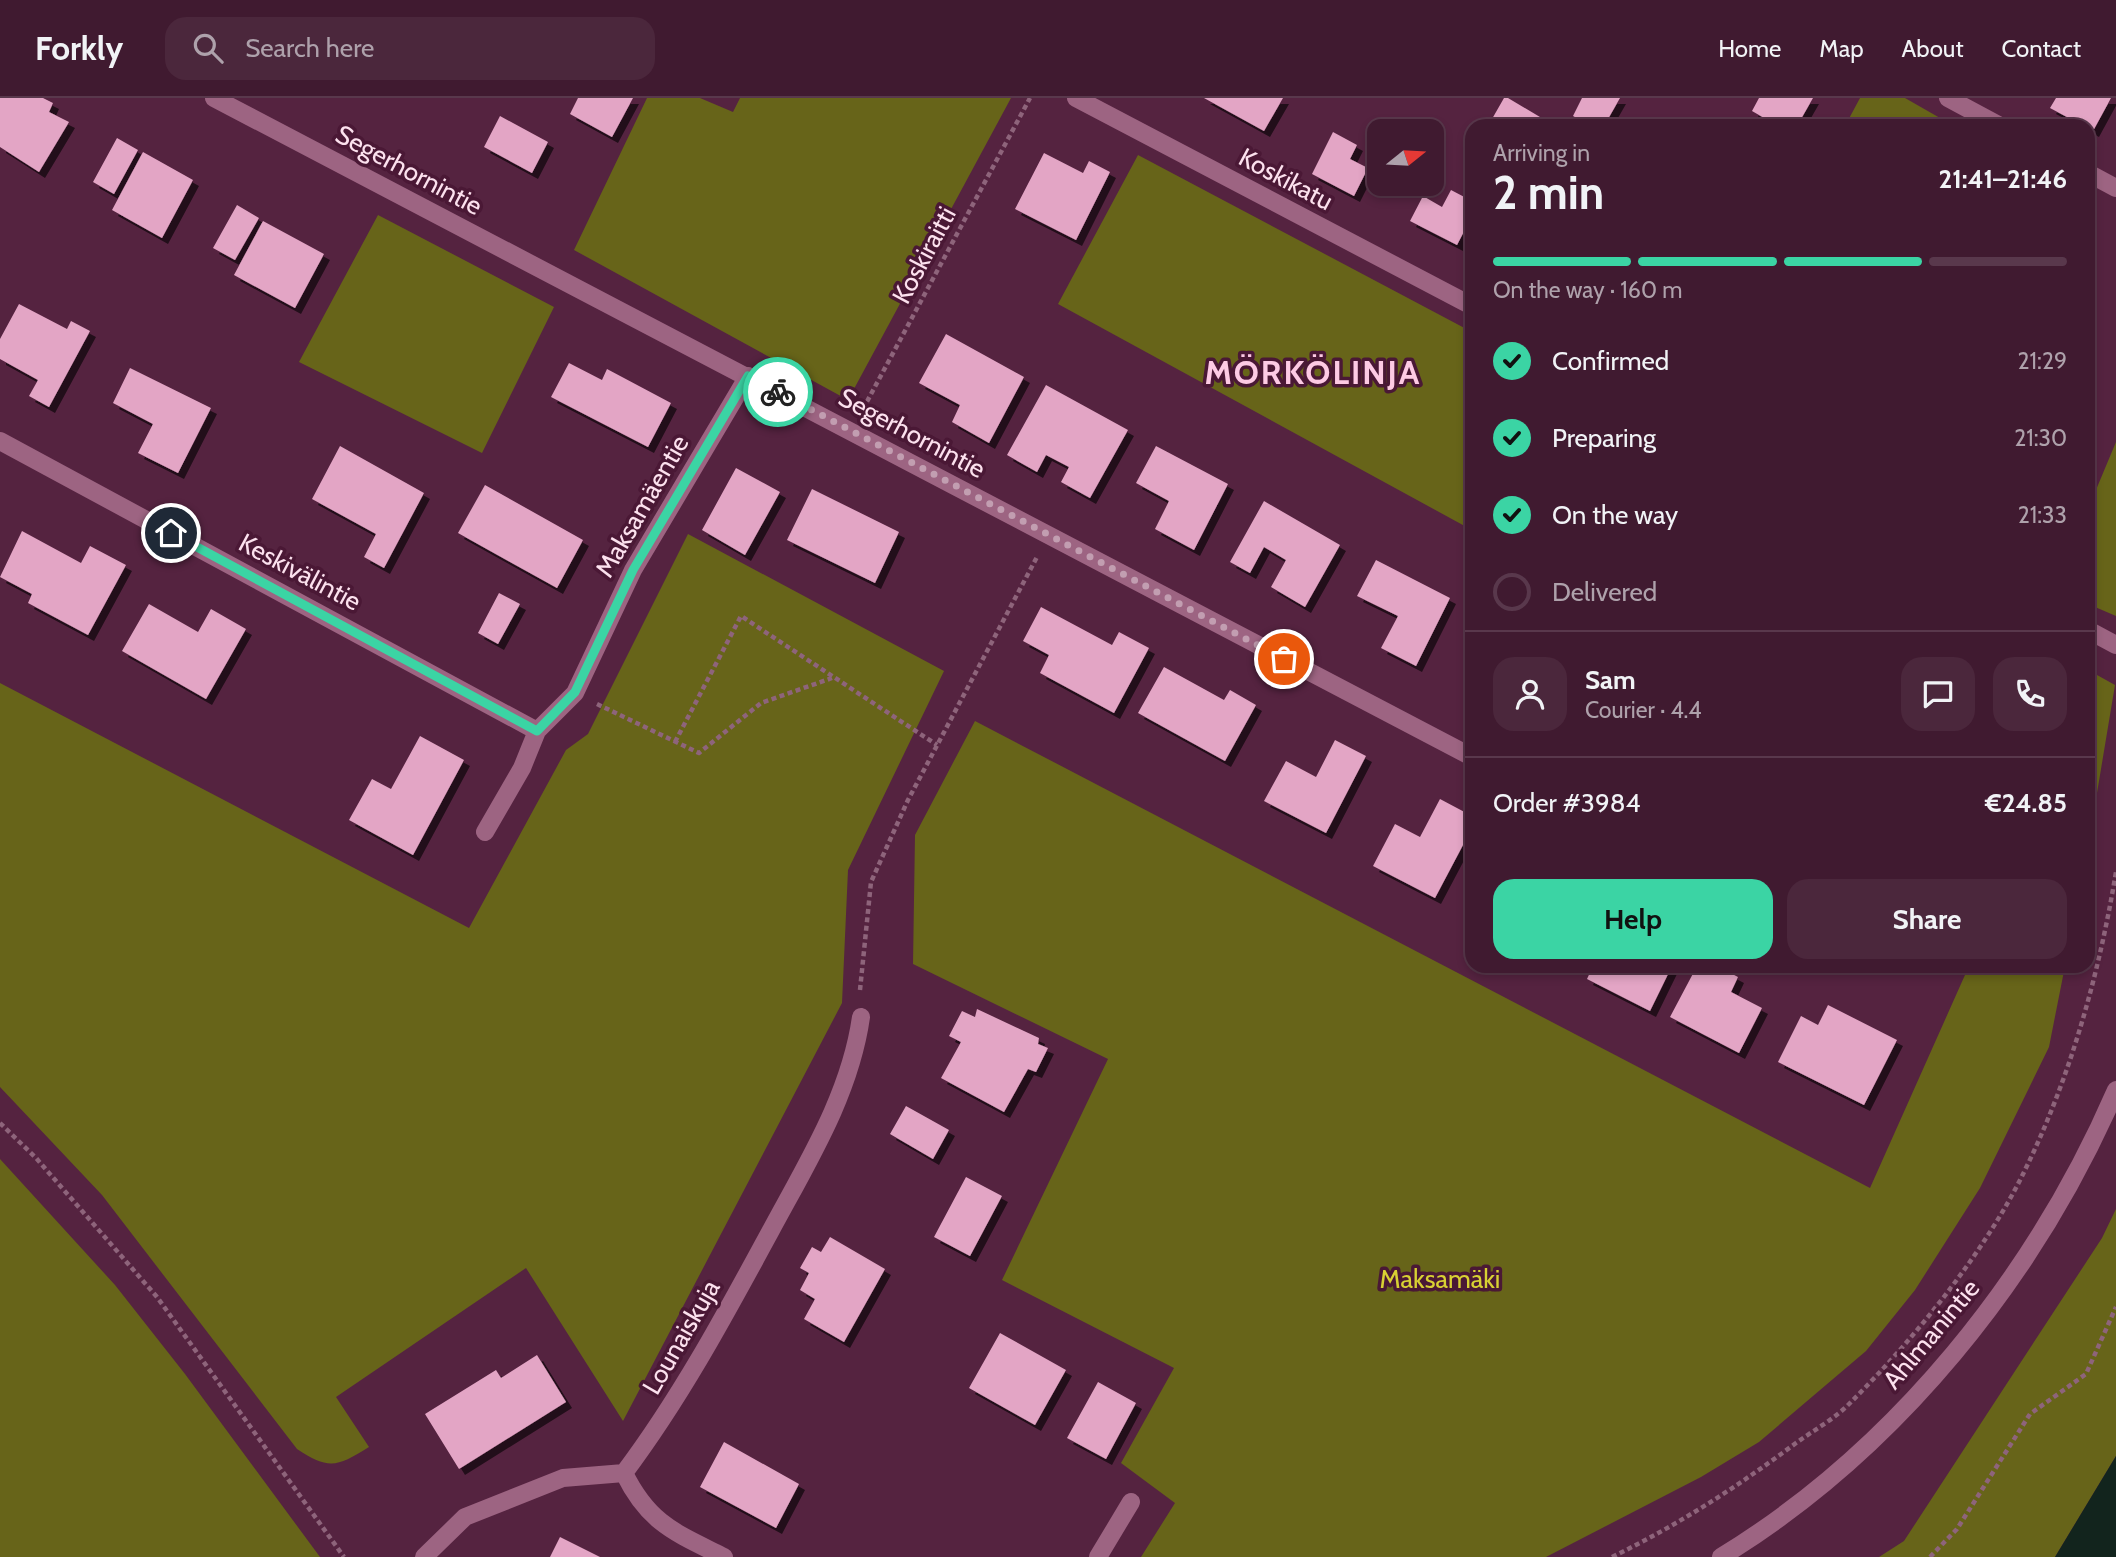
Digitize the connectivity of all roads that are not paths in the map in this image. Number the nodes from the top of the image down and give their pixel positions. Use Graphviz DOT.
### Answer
graph roads {
  1 [pos="214,98"];
  2 [pos="1076,98"];
  3 [pos="1948,98"];
  4 [pos="1987,119"];
  5 [pos="2095,177"];
  6 [pos="2116,188"];
  7 [pos="1465,302"];
  8 [pos="748,376"];
  9 [pos="0,440"];
  10 [pos="2095,634"];
  11 [pos="2116,645"];
  12 [pos="537,731"];
  13 [pos="1465,753"];
  14 [pos="485,832"];
  15 [pos="861,1017"];
  16 [pos="2116,1090"];
  17 [pos="624,1473"];
  18 [pos="1131,1502"];
  19 [pos="424,1557"];
  20 [pos="724,1557"];
  21 [pos="1098,1557"];
  22 [pos="1721,1557"];
  1 -- 8 [label="street, Segerhornintie"];
  2 -- 7 [label="street, Koskikatu"];
  3 -- 4 [label="street"];
  5 -- 6 [label="street"];
  8 -- 12 [label="street, Maksamäentie"];
  8 -- 13 [label="street, Segerhornintie"];
  9 -- 12 [label="street, Keskivälintie"];
  10 -- 11 [label="street"];
  12 -- 14 [label="street"];
  15 -- 17 [label="street, Lounaiskuja"];
  16 -- 22 [label="street, Ahlmanintie"];
  17 -- 19 [label="street"];
  17 -- 20 [label="street"];
  18 -- 21 [label="street"];
}
